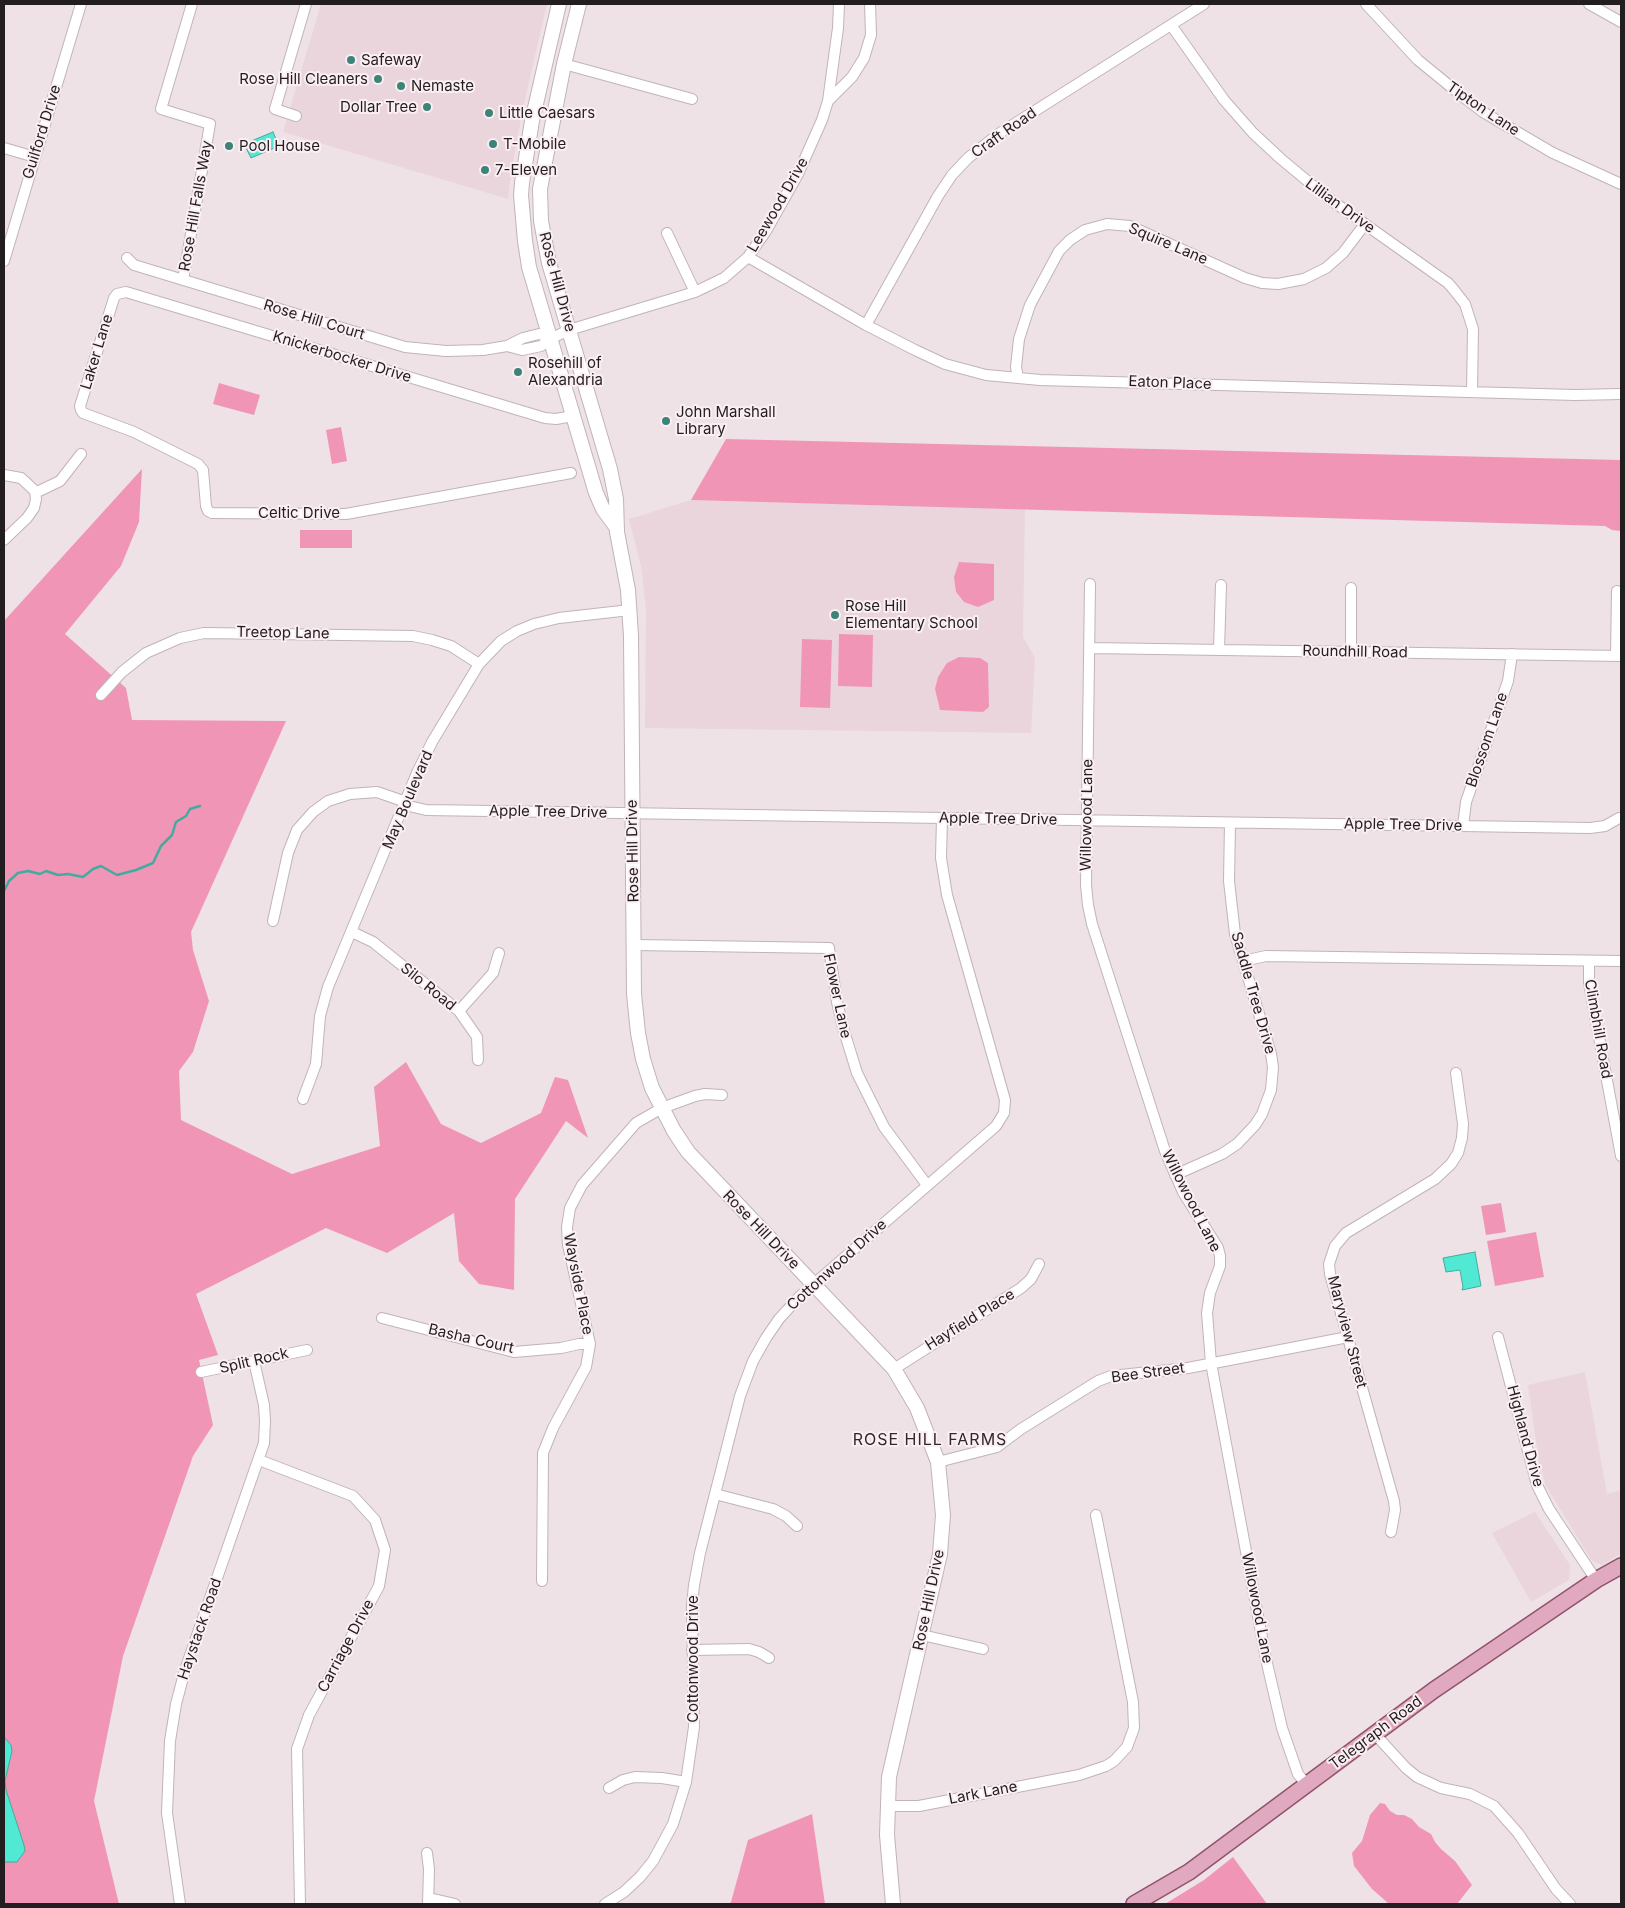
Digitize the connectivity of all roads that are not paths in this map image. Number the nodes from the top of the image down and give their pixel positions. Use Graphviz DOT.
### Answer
graph roads {
  1 [pos="81,4"];
  2 [pos="192,4"];
  3 [pos="306,4"];
  4 [pos="559,4"];
  5 [pos="579,4"];
  6 [pos="839,4"];
  7 [pos="870,4"];
  8 [pos="1204,4"];
  9 [pos="1366,4"];
  10 [pos="1589,4"];
  11 [pos="1621,22"];
  12 [pos="1171,25"];
  13 [pos="564,64"];
  14 [pos="692,99"];
  15 [pos="828,101"];
  16 [pos="296,116"];
  17 [pos="4,148"];
  18 [pos="35,157"];
  19 [pos="1621,184"];
  20 [pos="1365,224"];
  21 [pos="668,233"];
  22 [pos="748,257"];
  23 [pos="126,258"];
  24 [pos="4,261"];
  25 [pos="183,280"];
  26 [pos="695,292"];
  27 [pos="114,298"];
  28 [pos="866,325"];
  29 [pos="560,334"];
  30 [pos="1018,378"];
  31 [pos="1472,392"];
  32 [pos="1621,394"];
  33 [pos="80,406"];
  34 [pos="574,416"];
  35 [pos="81,454"];
  36 [pos="571,472"];
  37 [pos="4,475"];
  38 [pos="35,493"];
  39 [pos="617,528"];
  40 [pos="4,540"];
  41 [pos="1090,584"];
  42 [pos="1221,585"];
  43 [pos="1351,588"];
  44 [pos="1617,591"];
  45 [pos="630,610"];
  46 [pos="1090,648"];
  47 [pos="1219,650"];
  48 [pos="1351,652"];
  49 [pos="1512,654"];
  50 [pos="1619,656"];
  51 [pos="479,664"];
  52 [pos="101,695"];
  53 [pos="406,804"];
  54 [pos="633,814"];
  55 [pos="942,818"];
  56 [pos="1619,818"];
  57 [pos="1086,820"];
  58 [pos="1230,823"];
  59 [pos="1463,826"];
  60 [pos="273,921"];
  61 [pos="352,932"];
  62 [pos="635,945"];
  63 [pos="499,953"];
  64 [pos="1243,961"];
  65 [pos="1589,961"];
  66 [pos="1621,961"];
  67 [pos="459,1011"];
  68 [pos="478,1060"];
  69 [pos="1456,1074"];
  70 [pos="722,1095"];
  71 [pos="302,1099"];
  72 [pos="662,1108"];
  73 [pos="1621,1156"];
  74 [pos="1175,1175"];
  75 [pos="927,1185"];
  76 [pos="1039,1264"];
  77 [pos="813,1284"];
  78 [pos="382,1318"];
  79 [pos="1348,1337"];
  80 [pos="1498,1337"];
  81 [pos="590,1344"];
  82 [pos="307,1350"];
  83 [pos="254,1361"];
  84 [pos="1211,1363"];
  85 [pos="894,1369"];
  86 [pos="201,1372"];
  87 [pos="259,1460"];
  88 [pos="938,1462"];
  89 [pos="715,1494"];
  90 [pos="1096,1515"];
  91 [pos="797,1526"];
  92 [pos="1392,1532"];
  93 [pos="1621,1566"];
  94 [pos="542,1580"];
  95 [pos="1596,1580"];
  96 [pos="922,1635"];
  97 [pos="692,1650"];
  98 [pos="983,1650"];
  99 [pos="769,1658"];
  100 [pos="1374,1733"];
  101 [pos="686,1782"];
  102 [pos="1307,1785"];
  103 [pos="610,1788"];
  104 [pos="887,1806"];
  105 [pos="427,1853"];
  106 [pos="429,1901"];
  107 [pos="180,1904"];
  108 [pos="300,1904"];
  109 [pos="455,1904"];
  110 [pos="605,1904"];
  111 [pos="894,1904"];
  112 [pos="1134,1904"];
  113 [pos="1570,1904"];
  1 -- 18 [label="street, Guilford Drive"];
  2 -- 25 [label="street, Rose Hill Falls Way"];
  3 -- 16 [label="street"];
  4 -- 29 [label="street, Rose Hill Drive"];
  5 -- 13 [label="street, Rose Hill Drive"];
  6 -- 15 [label="street, Leewood Drive"];
  7 -- 15 [label="street, Leewood Drive"];
  8 -- 12 [label="street, Craft Road"];
  9 -- 19 [label="street, Tipton Lane"];
  10 -- 11 [label="street"];
  12 -- 20 [label="street, Lillian Drive"];
  12 -- 28 [label="street, Craft Road"];
  13 -- 14 [label="street"];
  13 -- 29 [label="street, Rose Hill Drive"];
  15 -- 22 [label="street, Leewood Drive"];
  17 -- 18 [label="street"];
  18 -- 24 [label="street, Guilford Drive"];
  20 -- 30 [label="street, Squire Lane"];
  20 -- 31 [label="street, Lillian Drive"];
  21 -- 26 [label="street"];
  22 -- 26 [label="street, Leewood Drive"];
  22 -- 28 [label="street, Eaton Place"];
  23 -- 25 [label="street, Rose Hill Court"];
  25 -- 29 [label="street, Rose Hill Court"];
  26 -- 29 [label="street, Leewood Drive"];
  27 -- 33 [label="street, Laker Lane"];
  27 -- 34 [label="street, Knickerbocker Drive"];
  28 -- 30 [label="street, Eaton Place"];
  29 -- 34 [label="street, Rose Hill Drive"];
  29 -- 39 [label="street, Rose Hill Drive"];
  30 -- 31 [label="street, Eaton Place"];
  31 -- 32 [label="street, Eaton Place"];
  33 -- 36 [label="street, Celtic Drive"];
  34 -- 39 [label="street, Rose Hill Drive"];
  35 -- 38 [label="street"];
  37 -- 38 [label="street"];
  38 -- 40 [label="street"];
  39 -- 45 [label="street, Rose Hill Drive"];
  41 -- 46 [label="street, Willowood Lane"];
  42 -- 47 [label="street"];
  43 -- 48 [label="street"];
  44 -- 50 [label="street"];
  45 -- 51 [label="street, May Boulevard"];
  45 -- 54 [label="street, Rose Hill Drive"];
  46 -- 47 [label="street, Roundhill Road"];
  46 -- 57 [label="street, Willowood Lane"];
  47 -- 48 [label="street, Roundhill Road"];
  48 -- 49 [label="street, Roundhill Road"];
  49 -- 50 [label="street, Roundhill Road"];
  49 -- 59 [label="street, Blossom Lane"];
  51 -- 52 [label="street, Treetop Lane"];
  51 -- 53 [label="street, May Boulevard"];
  53 -- 54 [label="street, Apple Tree Drive"];
  53 -- 60 [label="street, Apple Tree Drive"];
  53 -- 61 [label="street, May Boulevard"];
  54 -- 55 [label="street, Apple Tree Drive"];
  54 -- 62 [label="street, Rose Hill Drive"];
  55 -- 57 [label="street, Apple Tree Drive"];
  55 -- 75 [label="street, Cottonwood Drive"];
  56 -- 59 [label="street, Apple Tree Drive"];
  57 -- 58 [label="street, Apple Tree Drive"];
  57 -- 74 [label="street, Willowood Lane"];
  58 -- 59 [label="street, Apple Tree Drive"];
  58 -- 64 [label="street, Saddle Tree Drive"];
  61 -- 67 [label="street, Silo Road"];
  61 -- 71 [label="street, May Boulevard"];
  62 -- 72 [label="street, Rose Hill Drive"];
  62 -- 75 [label="street, Flower Lane"];
  63 -- 67 [label="street"];
  64 -- 65 [label="street"];
  64 -- 74 [label="street, Saddle Tree Drive"];
  65 -- 66 [label="street"];
  65 -- 73 [label="street, Climbhill Road"];
  67 -- 68 [label="street, Silo Road"];
  69 -- 79 [label="street, Maryview Street"];
  70 -- 72 [label="street, Wayside Place"];
  72 -- 77 [label="street, Rose Hill Drive"];
  72 -- 81 [label="street, Wayside Place"];
  74 -- 84 [label="street, Willowood Lane"];
  75 -- 77 [label="street, Cottonwood Drive"];
  76 -- 85 [label="street, Hayfield Place"];
  77 -- 85 [label="street, Rose Hill Drive"];
  77 -- 89 [label="street, Cottonwood Drive"];
  78 -- 81 [label="street, Basha Court"];
  79 -- 84 [label="street, Bee Street"];
  79 -- 92 [label="street, Maryview Street"];
  80 -- 95 [label="street, Highland Drive"];
  81 -- 94 [label="street, Wayside Place"];
  82 -- 83 [label="street, Split Rock"];
  83 -- 86 [label="street, Split Rock"];
  83 -- 87 [label="street, Haystack Road"];
  84 -- 88 [label="street, Bee Street"];
  84 -- 102 [label="street, Willowood Lane"];
  85 -- 88 [label="street, Rose Hill Drive"];
  87 -- 107 [label="street, Haystack Road"];
  87 -- 108 [label="street, Carriage Drive"];
  88 -- 96 [label="street, Rose Hill Drive"];
  89 -- 91 [label="street"];
  89 -- 97 [label="street, Cottonwood Drive"];
  90 -- 104 [label="street, Lark Lane"];
  93 -- 95 [label="main road, Telegraph Road"];
  95 -- 100 [label="main road, Telegraph Road"];
  96 -- 98 [label="street"];
  96 -- 104 [label="street, Rose Hill Drive"];
  97 -- 99 [label="street"];
  97 -- 101 [label="street, Cottonwood Drive"];
  100 -- 102 [label="main road, Telegraph Road"];
  100 -- 113 [label="street"];
  101 -- 103 [label="street"];
  101 -- 110 [label="street, Cottonwood Drive"];
  102 -- 112 [label="main road, Telegraph Road"];
  104 -- 111 [label="street, Rose Hill Drive"];
  105 -- 106 [label="street"];
  106 -- 109 [label="street"];
}
